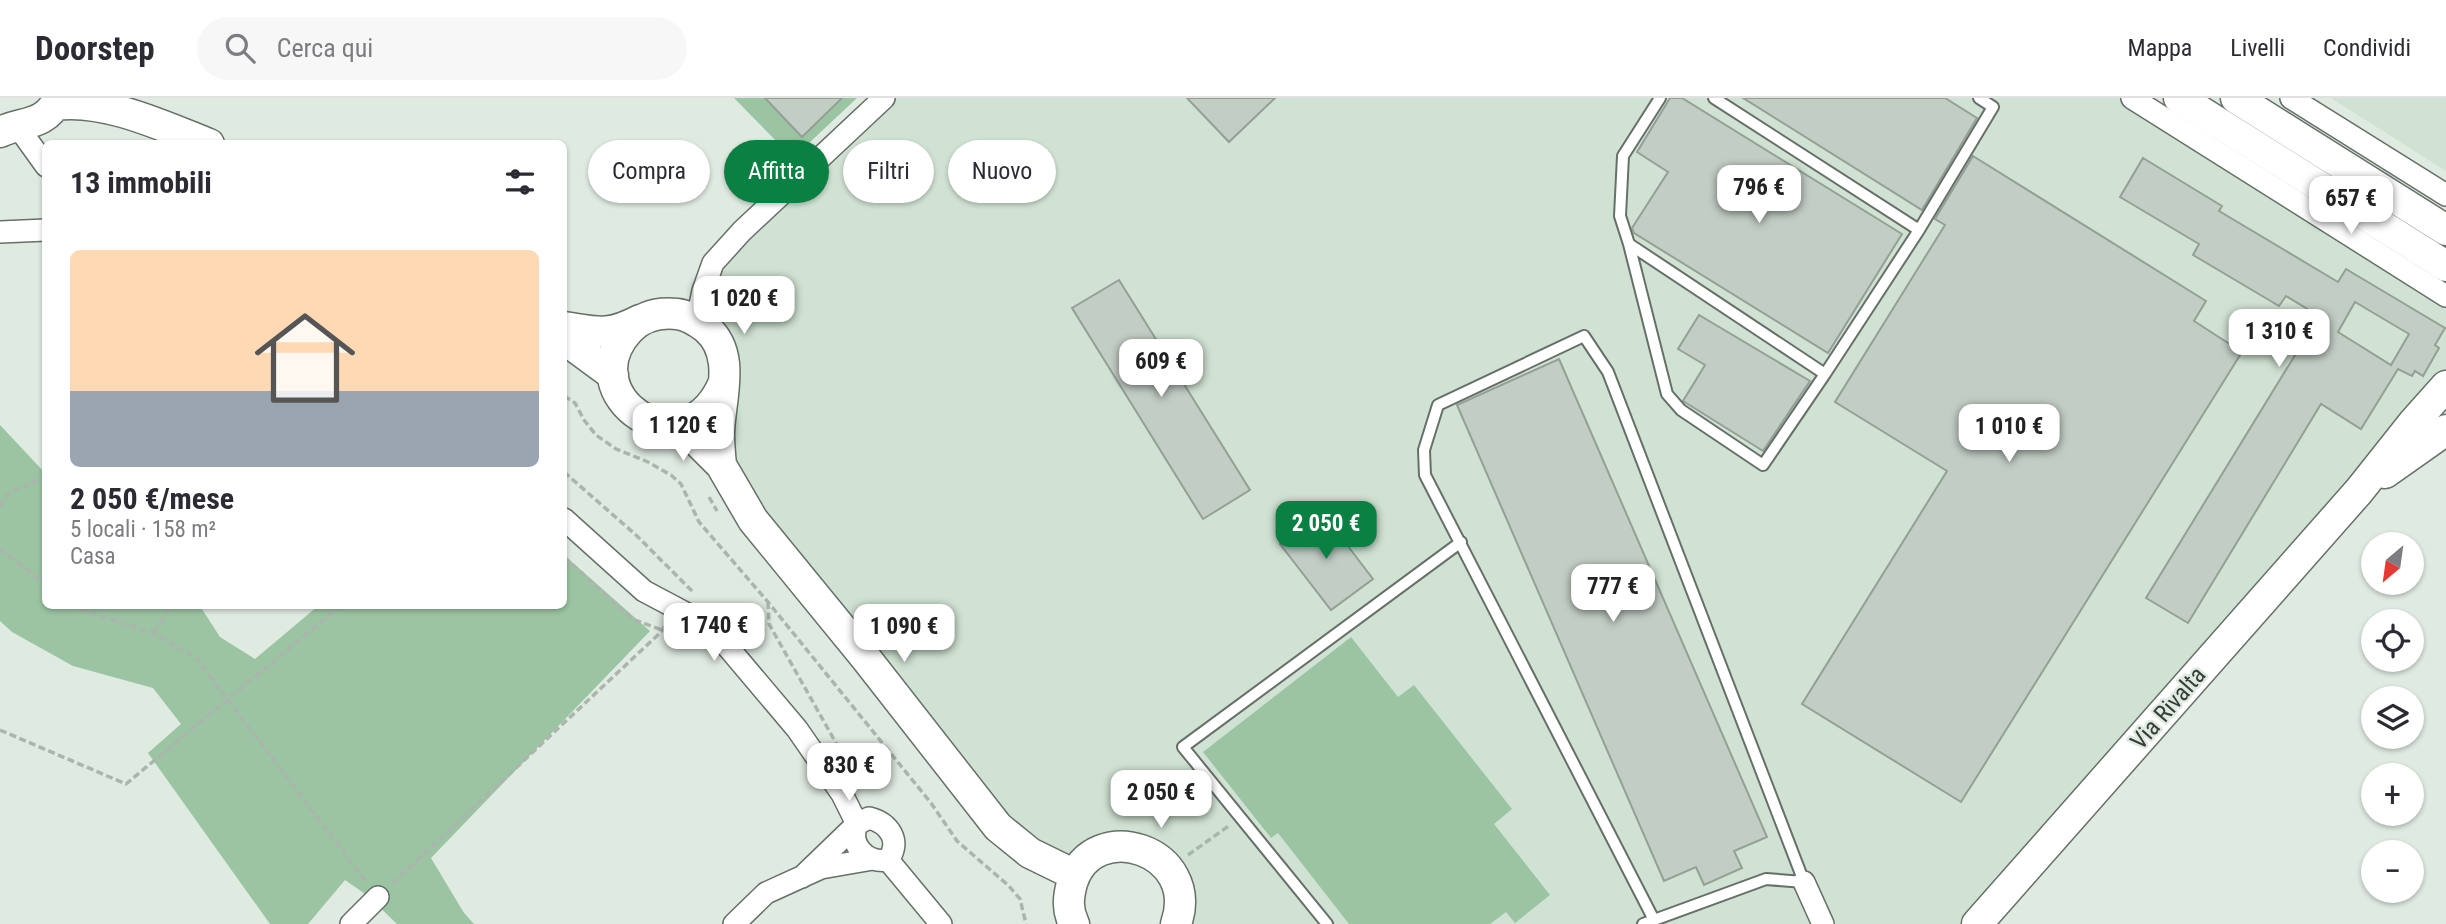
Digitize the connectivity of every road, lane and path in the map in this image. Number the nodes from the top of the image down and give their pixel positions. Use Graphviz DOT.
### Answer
graph roads {
  1 [pos="884,98"];
  2 [pos="1660,98"];
  3 [pos="1714,98"];
  4 [pos="1979,98"];
  5 [pos="2132,98"];
  6 [pos="2179,98"];
  7 [pos="2236,98"];
  8 [pos="2291,98"];
  9 [pos="57,102"];
  10 [pos="1994,102"];
  11 [pos="116,104"];
  12 [pos="6,128"];
  13 [pos="200,140"];
  14 [pos="42,162"];
  15 [pos="2446,195"];
  16 [pos="42,230"];
  17 [pos="1919,230"];
  18 [pos="2446,230"];
  19 [pos="0,232"];
  20 [pos="1629,244"];
  21 [pos="2446,266"];
  22 [pos="2446,296"];
  23 [pos="649,315"];
  24 [pos="697,320"];
  25 [pos="567,327"];
  26 [pos="567,341"];
  27 [pos="1825,374"];
  28 [pos="613,375"];
  29 [pos="724,382"];
  30 [pos="2446,386"];
  31 [pos="567,398"];
  32 [pos="671,425"];
  33 [pos="2446,430"];
  34 [pos="721,465"];
  35 [pos="42,478"];
  36 [pos="2359,491"];
  37 [pos="0,507"];
  38 [pos="567,522"];
  39 [pos="1461,542"];
  40 [pos="0,549"];
  41 [pos="567,560"];
  42 [pos="42,582"];
  43 [pos="768,601"];
  44 [pos="80,609"];
  45 [pos="170,609"];
  46 [pos="336,609"];
  47 [pos="676,610"];
  48 [pos="662,630"];
  49 [pos="153,633"];
  50 [pos="228,700"];
  51 [pos="0,730"];
  52 [pos="836,786"];
  53 [pos="1240,817"];
  54 [pos="857,824"];
  55 [pos="880,860"];
  56 [pos="1169,869"];
  57 [pos="1075,875"];
  58 [pos="802,877"];
  59 [pos="1804,881"];
  60 [pos="378,897"];
  61 [pos="1654,920"];
  62 [pos="351,924"];
  63 [pos="734,924"];
  64 [pos="941,924"];
  65 [pos="1026,924"];
  66 [pos="1074,924"];
  67 [pos="1176,924"];
  68 [pos="1326,924"];
  69 [pos="1643,924"];
  70 [pos="1822,924"];
  71 [pos="1977,924"];
  1 -- 24 [label="street"];
  2 -- 20 [label="lane"];
  3 -- 17 [label="lane"];
  4 -- 10 [label="lane"];
  5 -- 22 [label="street"];
  6 -- 21 [label="street"];
  7 -- 18 [label="street"];
  8 -- 15 [label="street"];
  9 -- 11 [label="street"];
  9 -- 12 [label="street"];
  10 -- 17 [label="lane"];
  11 -- 13 [label="street"];
  12 -- 14 [label="street"];
  16 -- 19 [label="street"];
  17 -- 27 [label="lane"];
  20 -- 27 [label="lane"];
  20 -- 27 [label="lane"];
  23 -- 24 [label="street"];
  23 -- 25 [label="street"];
  23 -- 28 [label="street"];
  24 -- 29 [label="street"];
  26 -- 28 [label="street"];
  28 -- 32 [label="street"];
  29 -- 32 [label="street"];
  29 -- 34 [label="street"];
  30 -- 36 [label="street, Via Rivalta"];
  31 -- 43 [label="path"];
  32 -- 34 [label="street"];
  33 -- 36 [label="street, Via Rivalta"];
  34 -- 57 [label="street"];
  35 -- 37 [label="path"];
  36 -- 71 [label="street, Via Rivalta"];
  38 -- 47 [label="street"];
  39 -- 53 [label="lane"];
  39 -- 59 [label="lane"];
  39 -- 61 [label="lane"];
  40 -- 42 [label="path"];
  41 -- 48 [label="path"];
  43 -- 52 [label="path"];
  43 -- 65 [label="path"];
  44 -- 49 [label="path"];
  45 -- 49 [label="path"];
  46 -- 50 [label="path"];
  47 -- 48 [label="path"];
  47 -- 52 [label="street"];
  48 -- 60 [label="path"];
  49 -- 50 [label="path"];
  50 -- 51 [label="path"];
  50 -- 60 [label="path"];
  52 -- 54 [label="street"];
  53 -- 56 [label="path"];
  53 -- 68 [label="lane"];
  54 -- 55 [label="street"];
  54 -- 55 [label="street"];
  54 -- 58 [label="street"];
  55 -- 58 [label="street"];
  55 -- 64 [label="street"];
  56 -- 57 [label="street"];
  56 -- 67 [label="street"];
  57 -- 66 [label="street"];
  58 -- 63 [label="street"];
  59 -- 61 [label="lane"];
  59 -- 70 [label="street"];
  60 -- 62 [label="street"];
  61 -- 69 [label="lane"];
}
